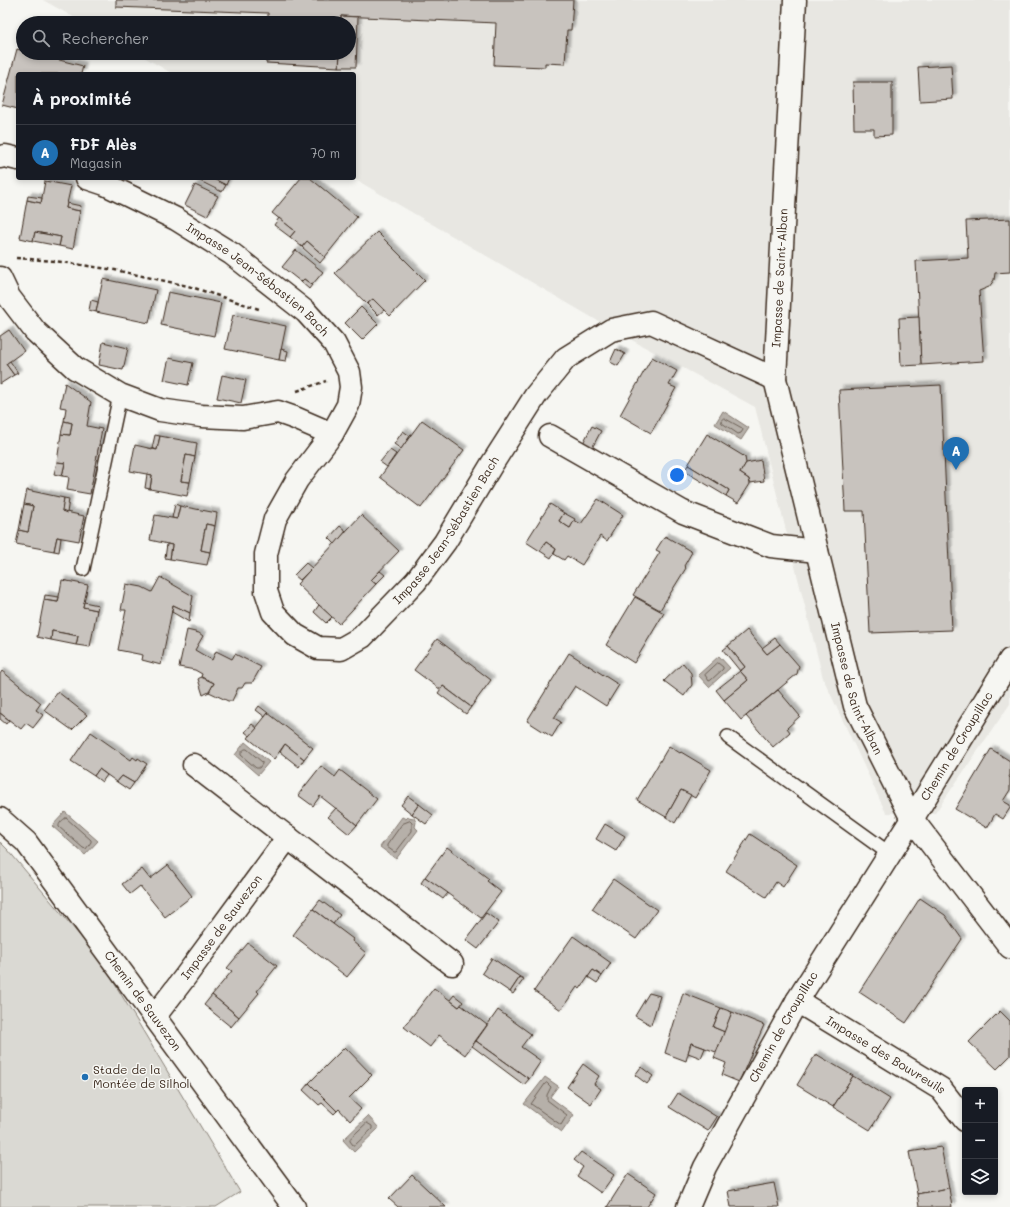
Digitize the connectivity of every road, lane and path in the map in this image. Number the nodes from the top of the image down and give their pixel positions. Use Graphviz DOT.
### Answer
graph roads {
  1 [pos="795,0"];
  2 [pos="0,157"];
  3 [pos="16,159"];
  4 [pos="93,180"];
  5 [pos="10,258"];
  6 [pos="0,278"];
  7 [pos="264,311"];
  8 [pos="775,379"];
  9 [pos="120,395"];
  10 [pos="332,434"];
  11 [pos="550,436"];
  12 [pos="817,552"];
  13 [pos="83,569"];
  14 [pos="1010,660"];
  15 [pos="728,737"];
  16 [pos="194,765"];
  17 [pos="0,819"];
  18 [pos="912,819"];
  19 [pos="288,838"];
  20 [pos="890,854"];
  21 [pos="1010,947"];
  22 [pos="452,964"];
  23 [pos="797,1001"];
  24 [pos="155,1016"];
  25 [pos="962,1116"];
  26 [pos="294,1207"];
  27 [pos="688,1207"];
  1 -- 8 [label="street, Impasse de Saint-Alban"];
  2 -- 3 [label="street"];
  4 -- 10 [label="street, Impasse Jean-Sébastien Bach"];
  5 -- 7 [label="path"];
  6 -- 9 [label="street"];
  8 -- 10 [label="street, Impasse Jean-Sébastien Bach"];
  8 -- 12 [label="street, Impasse de Saint-Alban"];
  9 -- 10 [label="street"];
  9 -- 13 [label="lane"];
  11 -- 12 [label="street"];
  12 -- 18 [label="street, Impasse de Saint-Alban"];
  14 -- 18 [label="street, Chemin de Croupillac"];
  15 -- 20 [label="lane"];
  16 -- 19 [label="street"];
  17 -- 24 [label="street, Chemin de Sauvezon"];
  18 -- 20 [label="street, Chemin de Croupillac"];
  18 -- 21 [label="street, Impasse de Saint-Alban"];
  19 -- 22 [label="street"];
  19 -- 24 [label="street, Impasse de Sauvezon"];
  20 -- 23 [label="street, Chemin de Croupillac"];
  23 -- 25 [label="street, Impasse des Bouvreuils"];
  23 -- 27 [label="street, Chemin de Croupillac"];
  24 -- 26 [label="street, Chemin de Sauvezon"];
}
